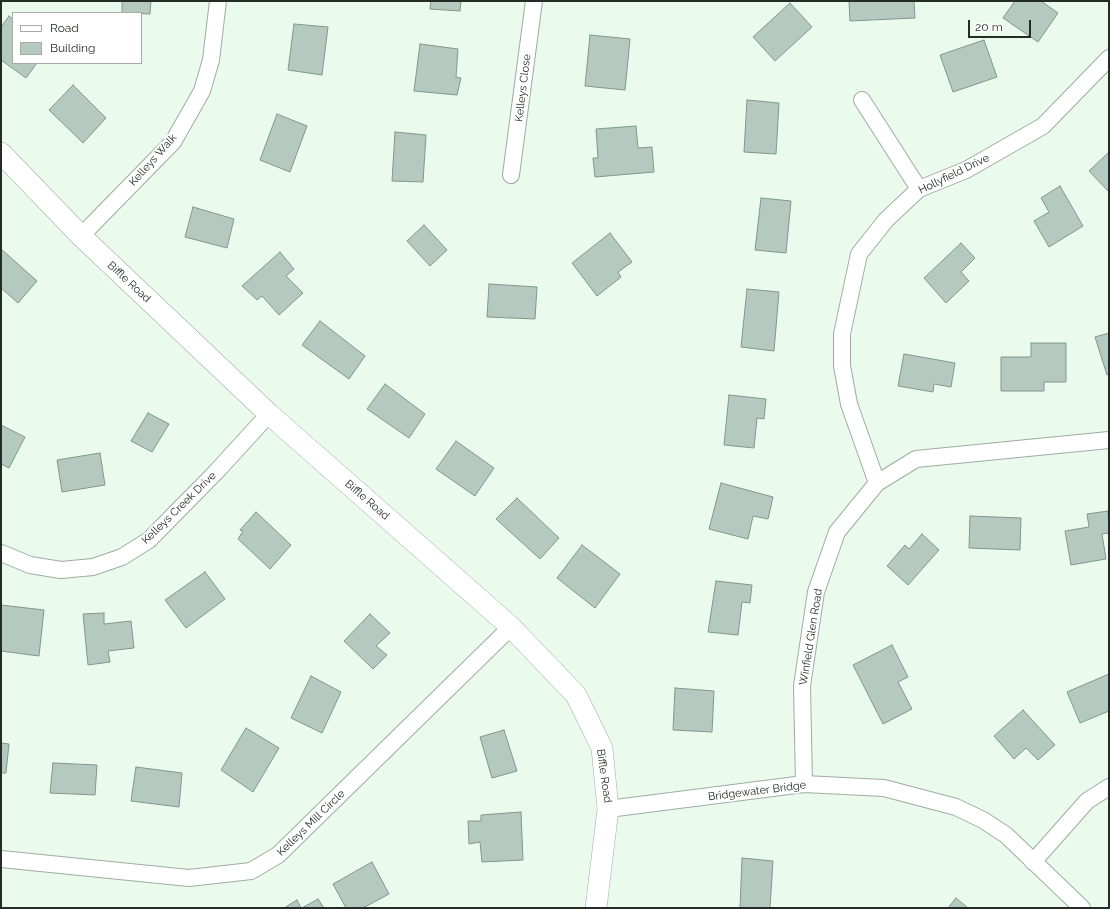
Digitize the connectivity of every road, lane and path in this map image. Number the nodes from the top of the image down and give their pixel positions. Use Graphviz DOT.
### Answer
graph roads {
  1 [pos="218,1"];
  2 [pos="534,1"];
  3 [pos="1109,58"];
  4 [pos="862,100"];
  5 [pos="1,153"];
  6 [pos="512,175"];
  7 [pos="919,189"];
  8 [pos="80,236"];
  9 [pos="269,414"];
  10 [pos="1109,440"];
  11 [pos="877,483"];
  12 [pos="1,553"];
  13 [pos="511,626"];
  14 [pos="804,784"];
  15 [pos="1109,787"];
  16 [pos="608,809"];
  17 [pos="1,859"];
  18 [pos="1033,862"];
  19 [pos="596,908"];
  20 [pos="1082,908"];
  1 -- 8 [label="street, Kelleys Walk"];
  2 -- 6 [label="street, Kelleys Close"];
  3 -- 7 [label="street, Hollyfield Drive"];
  4 -- 7 [label="street"];
  5 -- 8 [label="street, Biffle Road"];
  7 -- 11 [label="street, Hollyfield Drive"];
  8 -- 9 [label="street, Biffle Road"];
  9 -- 12 [label="street, Kelleys Creek Drive"];
  9 -- 13 [label="street, Biffle Road"];
  10 -- 11 [label="street, Winfield Glen Road"];
  11 -- 14 [label="street, Winfield Glen Road"];
  13 -- 16 [label="street, Biffle Road"];
  13 -- 17 [label="street, Kelleys Mill Circle"];
  14 -- 16 [label="street, Bridgewater Bridge"];
  14 -- 18 [label="street, Bridgewater Bridge"];
  15 -- 18 [label="street"];
  16 -- 19 [label="street, Biffle Road"];
  18 -- 20 [label="street, Bridgewater Bridge"];
}
